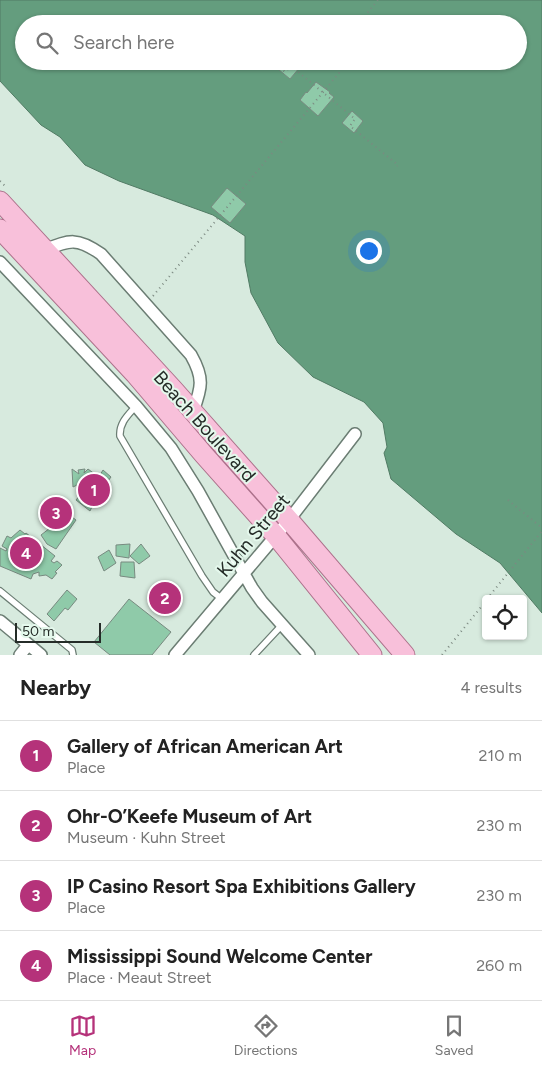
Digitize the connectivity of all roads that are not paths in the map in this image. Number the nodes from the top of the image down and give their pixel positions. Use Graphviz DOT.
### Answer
graph roads {
  1 [pos="0,201"];
  2 [pos="0,229"];
  3 [pos="44,250"];
  4 [pos="0,262"];
  5 [pos="136,406"];
  6 [pos="192,411"];
  7 [pos="355,434"];
  8 [pos="289,520"];
  9 [pos="276,536"];
  10 [pos="244,574"];
  11 [pos="0,591"];
  12 [pos="222,600"];
  13 [pos="0,621"];
  14 [pos="282,625"];
  15 [pos="28,645"];
  16 [pos="20,655"];
  17 [pos="41,655"];
  18 [pos="73,655"];
  19 [pos="175,655"];
  20 [pos="254,655"];
  21 [pos="309,655"];
  22 [pos="372,655"];
  23 [pos="405,655"];
  1 -- 3 [label="main road, Beach Boulevard"];
  2 -- 9 [label="main road, Beach Boulevard"];
  3 -- 6 [label="main road, Beach Boulevard"];
  3 -- 6 [label="street"];
  4 -- 5 [label="street"];
  5 -- 10 [label="street"];
  5 -- 12 [label="lane"];
  6 -- 8 [label="main road, Beach Boulevard"];
  7 -- 8 [label="street, Kuhn Street"];
  8 -- 9 [label="street, Kuhn Street"];
  8 -- 23 [label="main road, Beach Boulevard"];
  9 -- 10 [label="street, Kuhn Street"];
  9 -- 22 [label="main road, Beach Boulevard"];
  10 -- 12 [label="street, Kuhn Street"];
  10 -- 14 [label="street"];
  11 -- 18 [label="lane"];
  12 -- 19 [label="street, Kuhn Street"];
  13 -- 15 [label="street"];
  14 -- 20 [label="lane"];
  14 -- 21 [label="street"];
  15 -- 16 [label="street"];
  15 -- 17 [label="street"];
}
